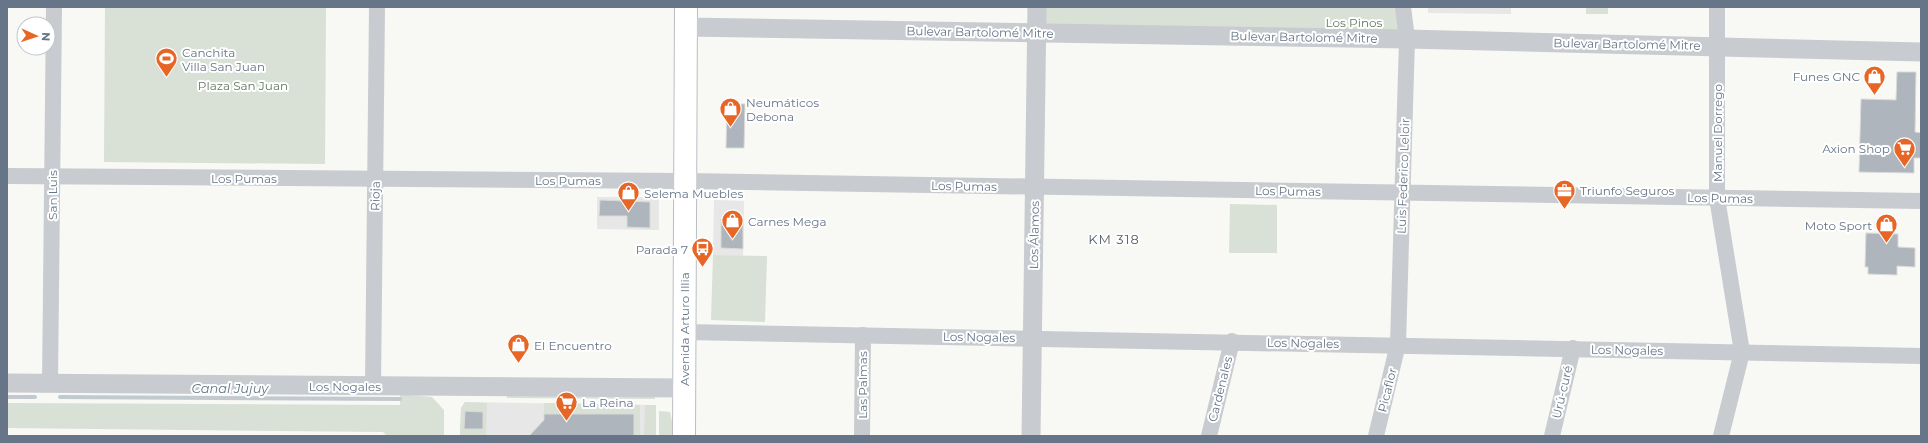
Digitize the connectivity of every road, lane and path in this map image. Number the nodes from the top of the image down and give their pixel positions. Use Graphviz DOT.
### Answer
graph roads {
  1 [pos="54,7"];
  2 [pos="377,7"];
  3 [pos="1037,7"];
  4 [pos="1403,7"];
  5 [pos="1717,7"];
  6 [pos="686,17"];
  7 [pos="1036,33"];
  8 [pos="1407,39"];
  9 [pos="1717,47"];
  10 [pos="1921,52"];
  11 [pos="7,176"];
  12 [pos="52,177"];
  13 [pos="375,179"];
  14 [pos="685,181"];
  15 [pos="1034,187"];
  16 [pos="1402,193"];
  17 [pos="1716,198"];
  18 [pos="1921,201"];
  19 [pos="684,332"];
  20 [pos="863,335"];
  21 [pos="1032,338"];
  22 [pos="1232,342"];
  23 [pos="1398,344"];
  24 [pos="1573,348"];
  25 [pos="1742,352"];
  26 [pos="1921,356"];
  27 [pos="7,383"];
  28 [pos="50,384"];
  29 [pos="373,386"];
  30 [pos="684,388"];
  31 [pos="684,436"];
  32 [pos="862,436"];
  33 [pos="1031,436"];
  34 [pos="1209,436"];
  35 [pos="1376,436"];
  36 [pos="1552,436"];
  37 [pos="1721,436"];
  1 -- 12 [label="street, San Luis"];
  2 -- 13 [label="street, Rioja"];
  3 -- 7 [label="street, Los Álamos"];
  4 -- 8 [label="street, Luis Federico Leloir"];
  5 -- 9 [label="street, Manuel Dorrego"];
  6 -- 7 [label="street, Bulevar Bartolomé Mitre"];
  6 -- 14 [label="main road, Avenida Arturo Illia"];
  7 -- 8 [label="street, Bulevar Bartolomé Mitre"];
  7 -- 15 [label="street, Los Álamos"];
  8 -- 9 [label="street, Bulevar Bartolomé Mitre"];
  8 -- 16 [label="street, Luis Federico Leloir"];
  9 -- 10 [label="street, Bulevar Bartolomé Mitre"];
  9 -- 17 [label="street, Manuel Dorrego"];
  11 -- 12 [label="street, Los Pumas"];
  12 -- 13 [label="street, Los Pumas"];
  12 -- 28 [label="street, San Luis"];
  13 -- 14 [label="street, Los Pumas"];
  13 -- 29 [label="street, Rioja"];
  14 -- 15 [label="street, Los Pumas"];
  14 -- 19 [label="main road, Avenida Arturo Illia"];
  15 -- 16 [label="street, Los Pumas"];
  15 -- 21 [label="street, Los Álamos"];
  16 -- 17 [label="street, Los Pumas"];
  16 -- 23 [label="street, Luis Federico Leloir"];
  17 -- 18 [label="street, Los Pumas"];
  17 -- 25 [label="street, Manuel Dorrego"];
  19 -- 20 [label="street, Los Nogales"];
  19 -- 30 [label="main road, Avenida Arturo Illia"];
  20 -- 21 [label="street, Los Nogales"];
  20 -- 32 [label="street, Las Palmas"];
  21 -- 22 [label="street, Los Nogales"];
  21 -- 33 [label="street, Los Álamos"];
  22 -- 23 [label="street, Los Nogales"];
  22 -- 34 [label="street, Cardenales"];
  23 -- 24 [label="street, Los Nogales"];
  23 -- 35 [label="street, Picaflor"];
  24 -- 25 [label="street, Los Nogales"];
  24 -- 36 [label="street, Urú-curé"];
  25 -- 26 [label="street, Los Nogales"];
  25 -- 37 [label="street"];
  27 -- 28 [label="street, Los Nogales"];
  28 -- 29 [label="street, Los Nogales"];
  29 -- 30 [label="street, Los Nogales"];
  30 -- 31 [label="main road, Avenida Arturo Illia"];
}
